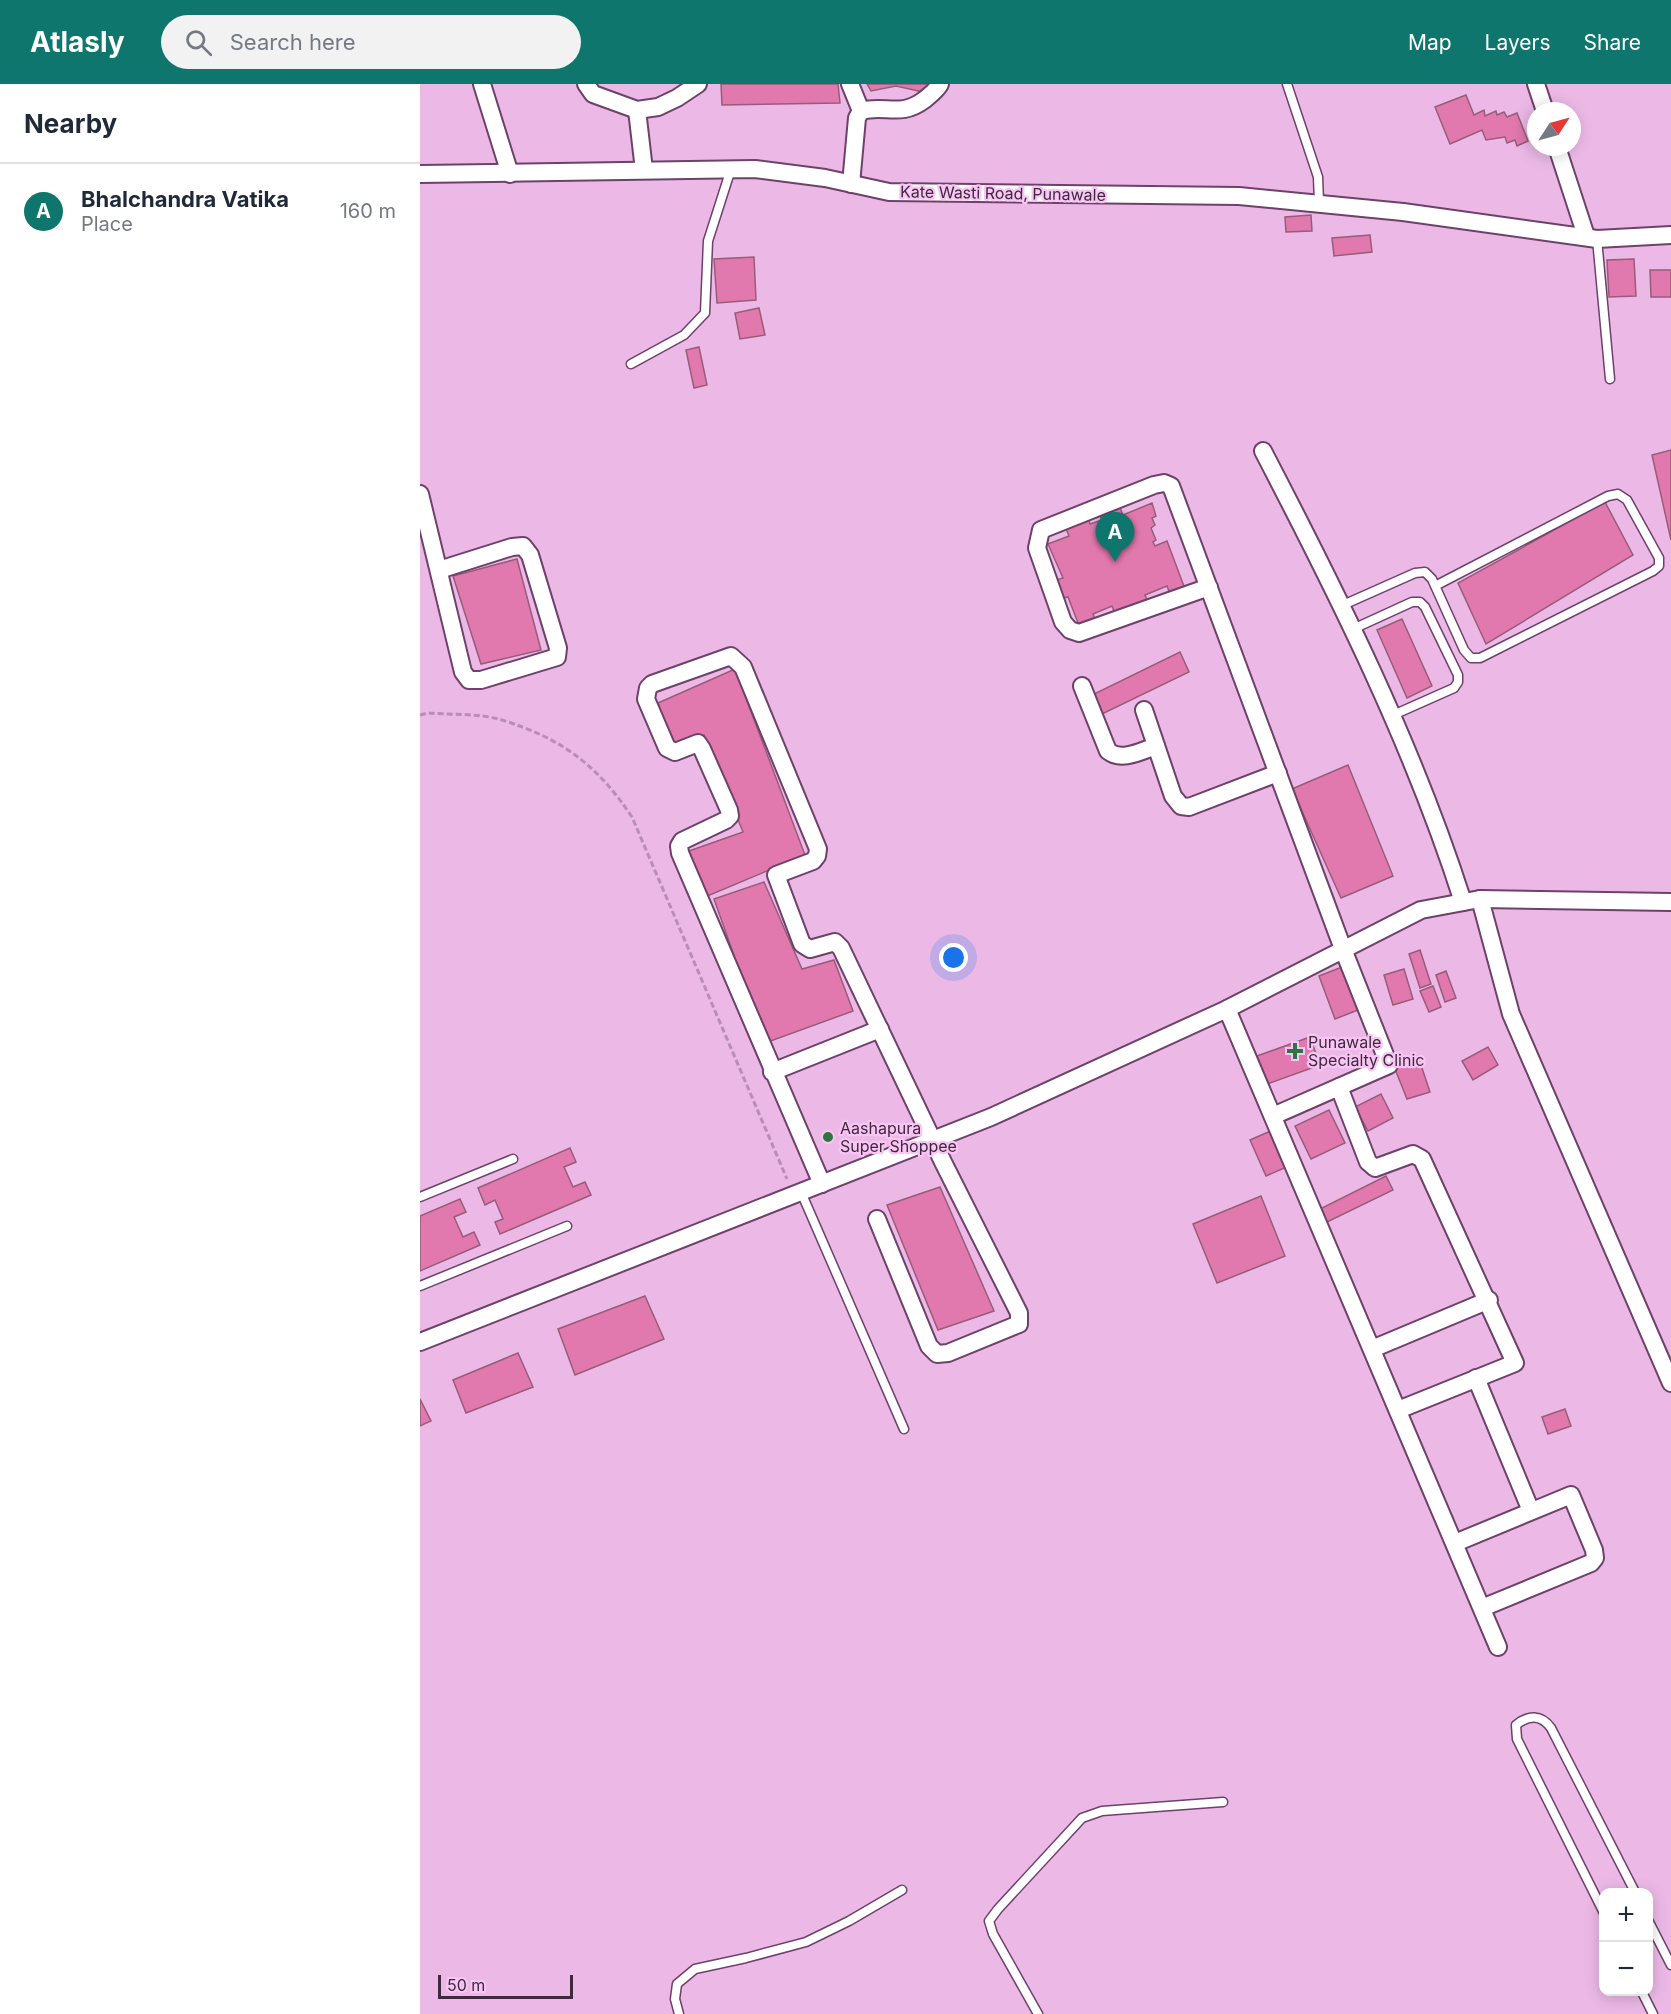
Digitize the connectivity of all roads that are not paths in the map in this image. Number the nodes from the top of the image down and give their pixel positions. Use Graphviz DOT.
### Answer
graph roads {
  1 [pos="482,84"];
  2 [pos="586,84"];
  3 [pos="698,84"];
  4 [pos="850,84"];
  5 [pos="940,84"];
  6 [pos="1287,84"];
  7 [pos="1536,84"];
  8 [pos="1542,102"];
  9 [pos="637,110"];
  10 [pos="861,111"];
  11 [pos="1560,156"];
  12 [pos="731,169"];
  13 [pos="644,170"];
  14 [pos="420,174"];
  15 [pos="510,174"];
  16 [pos="851,184"];
  17 [pos="1319,204"];
  18 [pos="1671,235"];
  19 [pos="1592,238"];
  20 [pos="631,364"];
  21 [pos="1610,379"];
  22 [pos="1263,451"];
  23 [pos="420,494"];
  24 [pos="439,570"];
  25 [pos="1435,586"];
  26 [pos="1209,587"];
  27 [pos="1343,605"];
  28 [pos="1353,629"];
  29 [pos="1082,686"];
  30 [pos="1144,710"];
  31 [pos="1391,716"];
  32 [pos="1156,746"];
  33 [pos="1278,773"];
  34 [pos="1480,899"];
  35 [pos="1463,902"];
  36 [pos="1671,902"];
  37 [pos="1343,949"];
  38 [pos="1227,1009"];
  39 [pos="880,1029"];
  40 [pos="772,1072"];
  41 [pos="1339,1087"];
  42 [pos="1273,1116"];
  43 [pos="932,1140"];
  44 [pos="513,1160"];
  45 [pos="822,1184"];
  46 [pos="798,1193"];
  47 [pos="420,1197"];
  48 [pos="877,1219"];
  49 [pos="567,1226"];
  50 [pos="420,1286"];
  51 [pos="1489,1300"];
  52 [pos="420,1342"];
  53 [pos="1372,1349"];
  54 [pos="1476,1378"];
  55 [pos="1671,1383"];
  56 [pos="1398,1410"];
  57 [pos="904,1429"];
  58 [pos="1531,1511"];
  59 [pos="1455,1543"];
  60 [pos="1482,1608"];
  61 [pos="1498,1647"];
  62 [pos="1223,1802"];
  63 [pos="1632,1888"];
  64 [pos="902,1890"];
  65 [pos="1599,1903"];
  66 [pos="1653,1930"];
  67 [pos="1671,1965"];
  68 [pos="1644,1996"];
  69 [pos="679,2014"];
  70 [pos="1038,2014"];
  71 [pos="1653,2014"];
  1 -- 15 [label="street"];
  2 -- 9 [label="street"];
  3 -- 9 [label="street"];
  4 -- 10 [label="street"];
  5 -- 10 [label="street"];
  6 -- 17 [label="lane"];
  7 -- 8 [label="street"];
  9 -- 13 [label="street"];
  10 -- 16 [label="street"];
  11 -- 19 [label="street"];
  12 -- 13 [label="street, Kate Wasti Road, Punawale"];
  12 -- 16 [label="street, Kate Wasti Road, Punawale"];
  12 -- 20 [label="lane"];
  13 -- 15 [label="street, Kate Wasti Road, Punawale"];
  14 -- 15 [label="street, Kate Wasti Road, Punawale"];
  16 -- 17 [label="street, Kate Wasti Road, Punawale"];
  17 -- 19 [label="street, Kate Wasti Road, Punawale"];
  18 -- 19 [label="street, Kate Wasti Road, Punawale"];
  19 -- 21 [label="lane"];
  22 -- 27 [label="street"];
  23 -- 24 [label="street"];
  24 -- 24 [label="street"];
  25 -- 25 [label="lane"];
  25 -- 27 [label="lane"];
  26 -- 26 [label="street"];
  26 -- 33 [label="street"];
  27 -- 28 [label="street"];
  28 -- 31 [label="street"];
  28 -- 31 [label="lane"];
  29 -- 32 [label="street"];
  30 -- 32 [label="street"];
  31 -- 35 [label="street"];
  32 -- 33 [label="street"];
  33 -- 37 [label="street"];
  34 -- 35 [label="street"];
  34 -- 36 [label="street"];
  34 -- 55 [label="street"];
  35 -- 37 [label="street"];
  37 -- 38 [label="street"];
  37 -- 41 [label="street"];
  38 -- 42 [label="street"];
  38 -- 43 [label="street"];
  39 -- 40 [label="street"];
  39 -- 40 [label="street"];
  39 -- 43 [label="street"];
  40 -- 45 [label="street"];
  41 -- 42 [label="street"];
  41 -- 51 [label="street"];
  42 -- 53 [label="street"];
  43 -- 45 [label="street"];
  43 -- 48 [label="street"];
  44 -- 47 [label="lane"];
  45 -- 46 [label="street"];
  46 -- 52 [label="street"];
  46 -- 57 [label="lane"];
  49 -- 50 [label="lane"];
  51 -- 53 [label="street"];
  51 -- 54 [label="street"];
  53 -- 56 [label="street"];
  54 -- 56 [label="street"];
  54 -- 58 [label="street"];
  56 -- 59 [label="street"];
  58 -- 59 [label="street"];
  58 -- 60 [label="street"];
  59 -- 60 [label="street"];
  60 -- 61 [label="street"];
  62 -- 70 [label="lane"];
  63 -- 65 [label="lane"];
  64 -- 69 [label="lane"];
  66 -- 67 [label="lane"];
  68 -- 71 [label="lane"];
}
